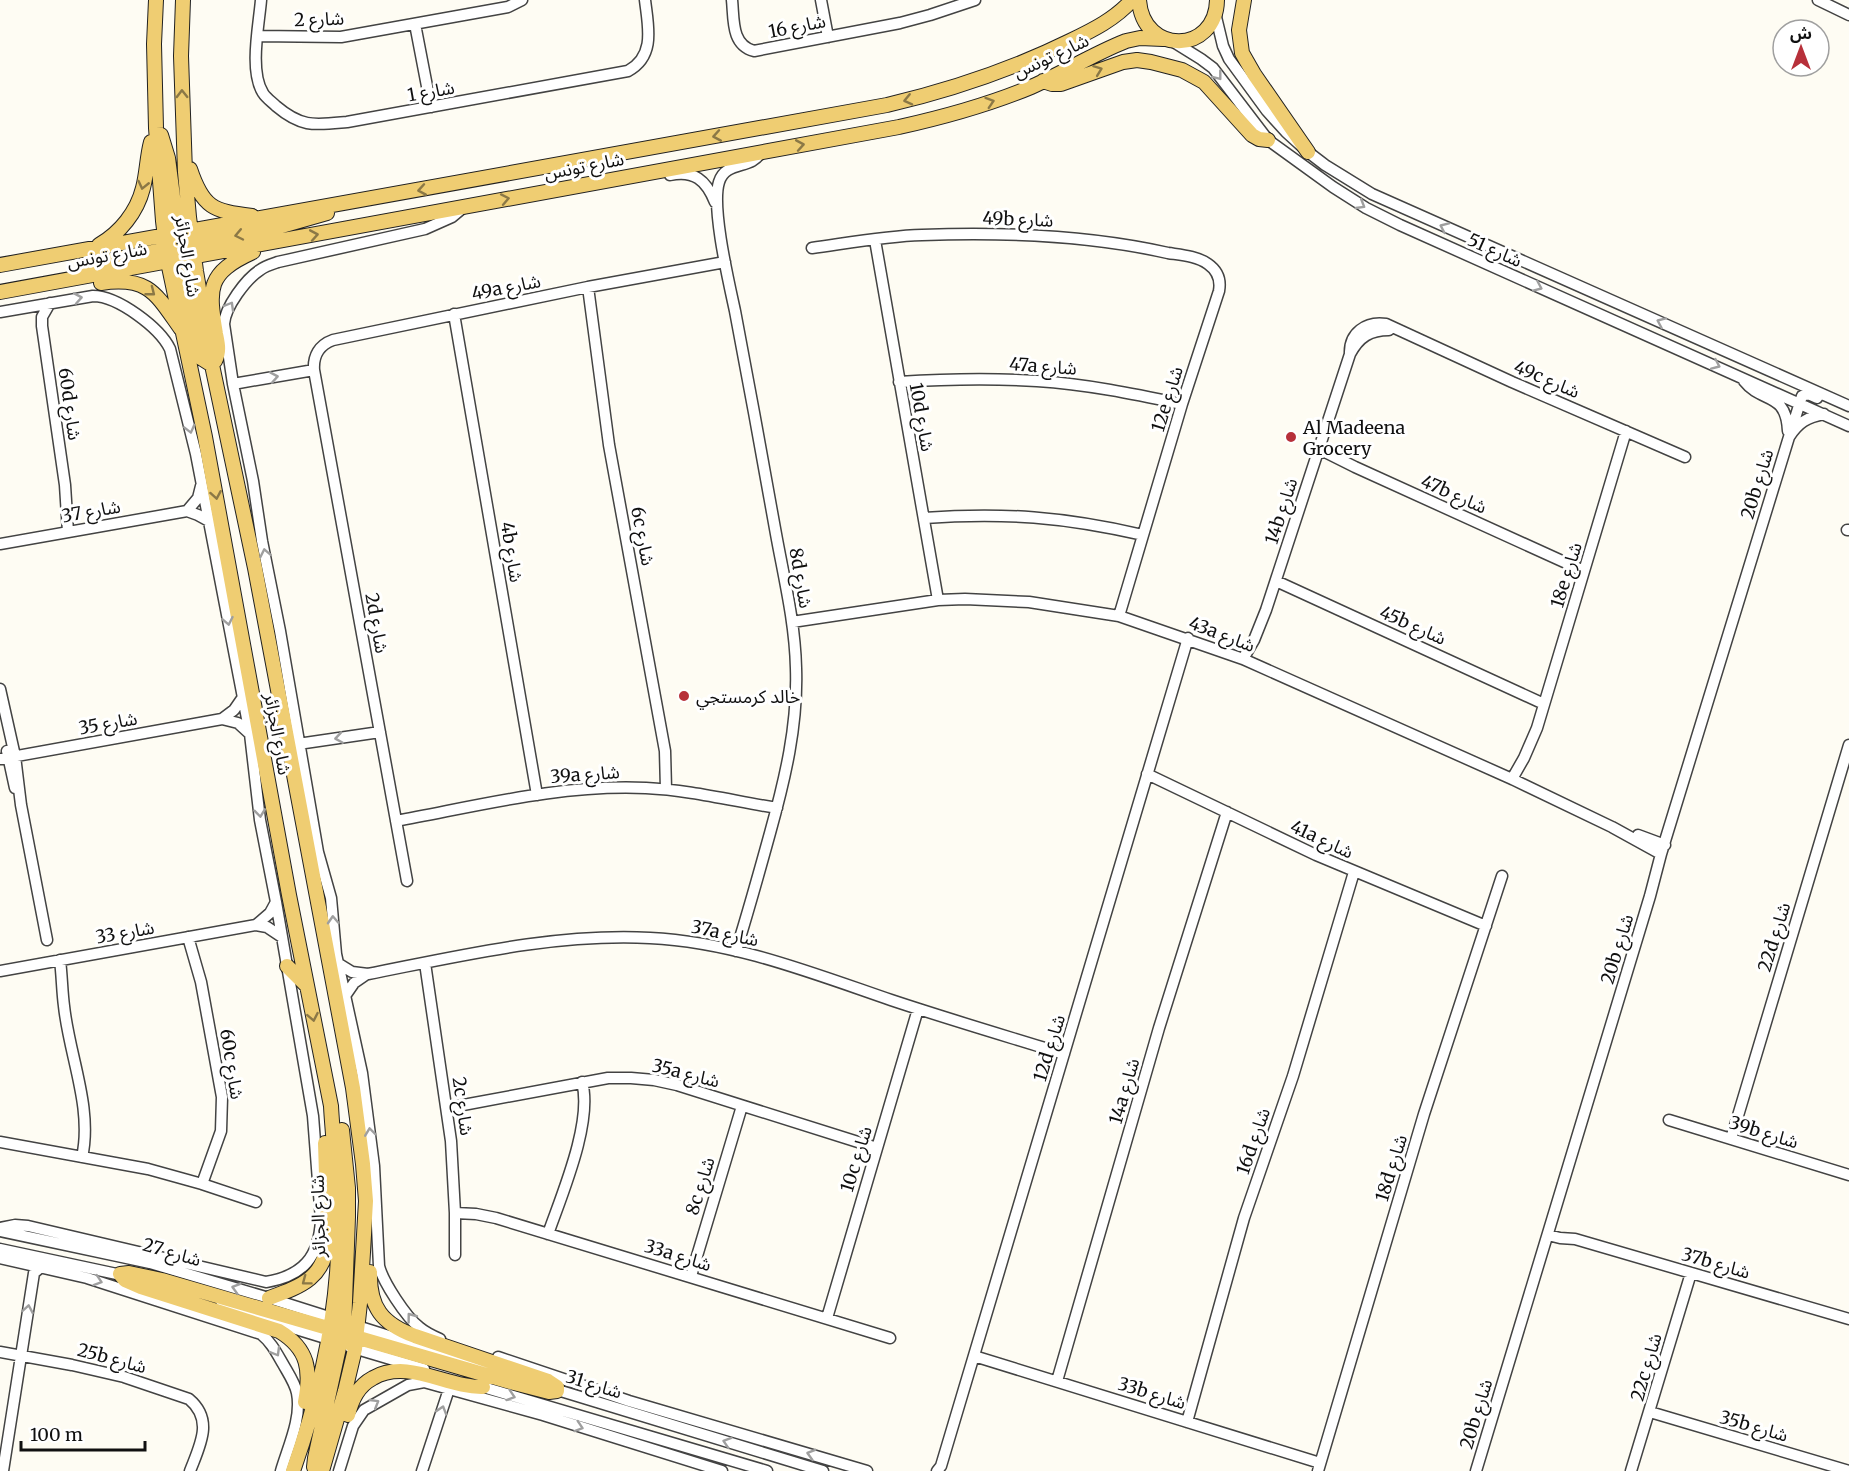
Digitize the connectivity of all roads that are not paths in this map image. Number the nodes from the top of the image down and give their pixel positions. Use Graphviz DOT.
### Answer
graph roads {
  1 [pos="156,0"];
  2 [pos="183,0"];
  3 [pos="261,0"];
  4 [pos="522,0"];
  5 [pos="645,0"];
  6 [pos="732,0"];
  7 [pos="821,0"];
  8 [pos="975,0"];
  9 [pos="1132,0"];
  10 [pos="1139,0"];
  11 [pos="1217,0"];
  12 [pos="1244,0"];
  13 [pos="1818,0"];
  14 [pos="1849,15"];
  15 [pos="1216,17"];
  16 [pos="415,24"];
  17 [pos="258,36"];
  18 [pos="828,37"];
  19 [pos="1167,40"];
  20 [pos="1043,81"];
  21 [pos="431,107"];
  22 [pos="156,128"];
  23 [pos="1268,141"];
  24 [pos="761,152"];
  25 [pos="1308,152"];
  26 [pos="185,153"];
  27 [pos="643,173"];
  28 [pos="356,201"];
  29 [pos="464,207"];
  30 [pos="717,208"];
  31 [pos="264,218"];
  32 [pos="875,240"];
  33 [pos="272,242"];
  34 [pos="179,247"];
  35 [pos="93,248"];
  36 [pos="812,248"];
  37 [pos="725,262"];
  38 [pos="0,265"];
  39 [pos="1216,272"];
  40 [pos="76,278"];
  41 [pos="588,287"];
  42 [pos="0,292"];
  43 [pos="50,303"];
  44 [pos="26,308"];
  45 [pos="0,312"];
  46 [pos="454,314"];
  47 [pos="42,327"];
  48 [pos="1368,329"];
  49 [pos="184,334"];
  50 [pos="212,365"];
  51 [pos="314,370"];
  52 [pos="1742,377"];
  53 [pos="899,382"];
  54 [pos="233,384"];
  55 [pos="1799,402"];
  56 [pos="1182,404"];
  57 [pos="1849,405"];
  58 [pos="1849,413"];
  59 [pos="1824,414"];
  60 [pos="1849,426"];
  61 [pos="1626,431"];
  62 [pos="205,437"];
  63 [pos="1789,437"];
  64 [pos="1317,453"];
  65 [pos="196,454"];
  66 [pos="1685,457"];
  67 [pos="202,484"];
  68 [pos="187,511"];
  69 [pos="924,518"];
  70 [pos="209,521"];
  71 [pos="73,531"];
  72 [pos="1143,535"];
  73 [pos="0,544"];
  74 [pos="1585,567"];
  75 [pos="1275,585"];
  76 [pos="938,600"];
  77 [pos="264,612"];
  78 [pos="1119,616"];
  79 [pos="792,622"];
  80 [pos="280,631"];
  81 [pos="1188,638"];
  82 [pos="1248,661"];
  83 [pos="0,689"];
  84 [pos="243,697"];
  85 [pos="1545,699"];
  86 [pos="222,719"];
  87 [pos="380,732"];
  88 [pos="250,734"];
  89 [pos="298,744"];
  90 [pos="1849,745"];
  91 [pos="8,758"];
  92 [pos="1147,774"];
  93 [pos="1517,781"];
  94 [pos="666,789"];
  95 [pos="537,795"];
  96 [pos="777,808"];
  97 [pos="1227,812"];
  98 [pos="396,820"];
  99 [pos="1663,849"];
  100 [pos="1354,872"];
  101 [pos="1502,876"];
  102 [pos="407,881"];
  103 [pos="276,902"];
  104 [pos="256,925"];
  105 [pos="1486,926"];
  106 [pos="193,936"];
  107 [pos="282,937"];
  108 [pos="46,940"];
  109 [pos="736,951"];
  110 [pos="56,961"];
  111 [pos="425,963"];
  112 [pos="339,964"];
  113 [pos="287,966"];
  114 [pos="0,971"];
  115 [pos="368,974"];
  116 [pos="307,986"];
  117 [pos="345,996"];
  118 [pos="918,1009"];
  119 [pos="1064,1054"];
  120 [pos="362,1072"];
  121 [pos="582,1082"];
  122 [pos="353,1088"];
  123 [pos="331,1106"];
  124 [pos="742,1106"];
  125 [pos="447,1108"];
  126 [pos="1669,1120"];
  127 [pos="1731,1139"];
  128 [pos="0,1142"];
  129 [pos="877,1148"];
  130 [pos="82,1157"];
  131 [pos="1849,1174"];
  132 [pos="202,1184"];
  133 [pos="255,1202"];
  134 [pos="366,1212"];
  135 [pos="456,1213"];
  136 [pos="0,1229"];
  137 [pos="1549,1231"];
  138 [pos="548,1234"];
  139 [pos="0,1249"];
  140 [pos="139,1252"];
  141 [pos="455,1255"];
  142 [pos="0,1258"];
  143 [pos="69,1263"];
  144 [pos="150,1263"];
  145 [pos="41,1267"];
  146 [pos="56,1271"];
  147 [pos="1691,1273"];
  148 [pos="120,1274"];
  149 [pos="691,1276"];
  150 [pos="269,1298"];
  151 [pos="827,1318"];
  152 [pos="1849,1319"];
  153 [pos="343,1333"];
  154 [pos="890,1338"];
  155 [pos="0,1352"];
  156 [pos="21,1354"];
  157 [pos="974,1356"];
  158 [pos="1057,1381"];
  159 [pos="483,1387"];
  160 [pos="449,1389"];
  161 [pos="557,1390"];
  162 [pos="532,1402"];
  163 [pos="1650,1412"];
  164 [pos="543,1415"];
  165 [pos="1187,1422"];
  166 [pos="1319,1467"];
  167 [pos="295,1468"];
  168 [pos="940,1469"];
  169 [pos="3,1471"];
  170 [pos="190,1471"];
  171 [pos="281,1471"];
  172 [pos="316,1471"];
  173 [pos="322,1471"];
  174 [pos="329,1471"];
  175 [pos="339,1471"];
  176 [pos="422,1471"];
  177 [pos="722,1471"];
  178 [pos="767,1471"];
  179 [pos="823,1471"];
  180 [pos="867,1471"];
  181 [pos="1476,1471"];
  182 [pos="1631,1471"];
  183 [pos="1849,1471"];
  1 -- 22 [label="main road, شارع الجزائر"];
  26 -- 2 [label="main road, شارع الجزائر, one-way"];
  3 -- 17 [label="street, شارع 1"];
  4 -- 16 [label="street, شارع 2"];
  5 -- 21 [label="street, شارع 1"];
  6 -- 18 [label="street, شارع 16"];
  7 -- 18 [label="street"];
  8 -- 18 [label="street, شارع 16"];
  9 -- 28 [label="main road, شارع تونس, one-way"];
  10 -- 19 [label="main road"];
  11 -- 15 [label="main road"];
  12 -- 25 [label="main road"];
  13 -- 14 [label="street"];
  15 -- 19 [label="main road, شارع تونس"];
  15 -- 25 [label="street, شارع 51"];
  16 -- 17 [label="street, شارع 2"];
  16 -- 21 [label="street"];
  17 -- 21 [label="street, شارع 1"];
  19 -- 20 [label="main road, شارع تونس"];
  19 -- 23 [label="street, شارع 51, one-way"];
  20 -- 23 [label="main road, one-way"];
  24 -- 20 [label="main road, شارع تونس, one-way"];
  22 -- 34 [label="main road, شارع الجزائر"];
  22 -- 35 [label="main road, one-way"];
  23 -- 52 [label="street, شارع 51, one-way"];
  24 -- 27 [label="main road, شارع تونس"];
  24 -- 30 [label="street, 8d شارع"];
  57 -- 25 [label="street, شارع 51, one-way"];
  26 -- 31 [label="main road"];
  26 -- 34 [label="main road, شارع الجزائر"];
  29 -- 27 [label="main road, شارع تونس, one-way"];
  27 -- 30 [label="street, 8d شارع"];
  28 -- 31 [label="main road, شارع تونس"];
  28 -- 34 [label="main road, one-way"];
  33 -- 29 [label="main road, شارع تونس, one-way"];
  54 -- 29 [label="street, one-way"];
  30 -- 37 [label="street, 8d شارع"];
  31 -- 34 [label="main road, شارع تونس"];
  32 -- 36 [label="street, 49b شارع"];
  32 -- 39 [label="street, 49b شارع"];
  32 -- 53 [label="street, 10d شارع"];
  33 -- 34 [label="main road, شارع تونس"];
  33 -- 50 [label="main road"];
  34 -- 35 [label="main road, شارع تونس"];
  34 -- 40 [label="main road"];
  34 -- 49 [label="main road, شارع الجزائر"];
  34 -- 50 [label="main road, شارع الجزائر"];
  35 -- 38 [label="main road, شارع تونس"];
  37 -- 41 [label="street, 49a شارع"];
  37 -- 79 [label="street, 8d شارع"];
  39 -- 56 [label="street, 12e شارع"];
  40 -- 42 [label="main road, شارع تونس"];
  40 -- 49 [label="main road, one-way"];
  41 -- 46 [label="street, 49a شارع"];
  41 -- 94 [label="street, 6c شارع"];
  43 -- 44 [label="street"];
  43 -- 47 [label="street, 60d شارع"];
  43 -- 65 [label="street, one-way"];
  44 -- 45 [label="street"];
  44 -- 47 [label="street"];
  46 -- 51 [label="street, 49a شارع"];
  46 -- 95 [label="street, 4b شارع"];
  47 -- 71 [label="street, 60d شارع"];
  48 -- 61 [label="street, 49c شارع"];
  48 -- 64 [label="street, 14b شارع"];
  49 -- 62 [label="main road, شارع الجزائر"];
  50 -- 77 [label="main road, شارع الجزائر"];
  54 -- 51 [label="street, one-way"];
  51 -- 87 [label="street, 2d شارع"];
  52 -- 55 [label="street, شارع 51"];
  52 -- 63 [label="street, 20b شارع"];
  53 -- 56 [label="street, 47a شارع"];
  53 -- 69 [label="street, 10d شارع"];
  80 -- 54 [label="street, one-way"];
  55 -- 58 [label="street"];
  55 -- 59 [label="street, شارع 51"];
  55 -- 63 [label="street"];
  56 -- 72 [label="street, 12e شارع"];
  59 -- 60 [label="street, شارع 51"];
  59 -- 63 [label="street, 20b شارع"];
  61 -- 66 [label="street, 49c شارع"];
  61 -- 74 [label="street, 18e شارع"];
  62 -- 65 [label="main road"];
  62 -- 116 [label="main road, شارع الجزائر, one-way"];
  63 -- 99 [label="street, 20b شارع"];
  64 -- 74 [label="street, 47b شارع"];
  64 -- 75 [label="street, 14b شارع"];
  65 -- 67 [label="street"];
  67 -- 68 [label="street"];
  67 -- 70 [label="street"];
  68 -- 70 [label="street"];
  68 -- 71 [label="street, شارع 37"];
  69 -- 72 [label="street"];
  69 -- 76 [label="street, 10d شارع"];
  70 -- 84 [label="street, one-way"];
  71 -- 73 [label="street, شارع 37"];
  72 -- 78 [label="street, 12e شارع"];
  74 -- 85 [label="street, 18e شارع"];
  75 -- 82 [label="street, 14b شارع"];
  75 -- 85 [label="street, 45b شارع"];
  76 -- 78 [label="street, 43a شارع"];
  76 -- 79 [label="street, 43a شارع"];
  77 -- 80 [label="main road"];
  77 -- 122 [label="main road, شارع الجزائر"];
  78 -- 81 [label="street, 43a شارع"];
  79 -- 96 [label="street, 8d شارع"];
  80 -- 89 [label="street"];
  81 -- 82 [label="street, 43a شارع"];
  81 -- 92 [label="street, 12d شارع"];
  82 -- 93 [label="street, 43a شارع"];
  83 -- 91 [label="street"];
  84 -- 86 [label="street"];
  84 -- 88 [label="street"];
  85 -- 93 [label="street, 18e شارع"];
  86 -- 88 [label="street"];
  86 -- 91 [label="street, شارع 35"];
  87 -- 89 [label="street, one-way"];
  87 -- 98 [label="street, 2d شارع"];
  88 -- 103 [label="street, one-way"];
  112 -- 89 [label="street, one-way"];
  90 -- 127 [label="street, 22d شارع"];
  91 -- 108 [label="street"];
  92 -- 97 [label="street, 41a شارع"];
  92 -- 119 [label="street, 12d شارع"];
  93 -- 99 [label="street, 43a شارع"];
  94 -- 95 [label="street, 39a شارع"];
  94 -- 96 [label="street, 39a شارع"];
  95 -- 98 [label="street, 39a شارع"];
  96 -- 109 [label="street, 8d شارع"];
  97 -- 100 [label="street, 41a شارع"];
  97 -- 158 [label="street, 14a شارع"];
  98 -- 102 [label="street, 2d شارع"];
  99 -- 137 [label="street, 20b شارع"];
  100 -- 105 [label="street, 41a شارع"];
  100 -- 165 [label="street, 16d شارع"];
  101 -- 105 [label="street, 18d شارع"];
  103 -- 104 [label="street"];
  103 -- 107 [label="street"];
  104 -- 106 [label="street, شارع 33"];
  104 -- 107 [label="street"];
  105 -- 166 [label="street, 18d شارع"];
  106 -- 110 [label="street, شارع 33"];
  106 -- 132 [label="street, 60c شارع"];
  107 -- 113 [label="street"];
  109 -- 111 [label="street, 37a شارع"];
  109 -- 118 [label="street, 37a شارع"];
  110 -- 114 [label="street, شارع 33"];
  110 -- 130 [label="street"];
  111 -- 115 [label="street, 37a شارع"];
  111 -- 125 [label="street, 2c شارع"];
  112 -- 115 [label="street, 37a شارع"];
  112 -- 117 [label="street"];
  113 -- 116 [label="main road"];
  113 -- 140 [label="street"];
  115 -- 117 [label="street"];
  116 -- 123 [label="main road, شارع الجزائر, one-way"];
  117 -- 120 [label="street"];
  118 -- 119 [label="street, 37a شارع"];
  118 -- 129 [label="street, 10c شارع"];
  119 -- 157 [label="street, 12d شارع"];
  120 -- 122 [label="main road"];
  180 -- 120 [label="street, one-way"];
  121 -- 124 [label="street, 35a شارع"];
  121 -- 125 [label="street, 35a شارع"];
  121 -- 138 [label="street"];
  122 -- 134 [label="main road, شارع الجزائر"];
  123 -- 150 [label="main road, one-way"];
  123 -- 153 [label="main road, شارع الجزائر"];
  124 -- 129 [label="street, 35a شارع"];
  124 -- 149 [label="street, 8c شارع"];
  125 -- 135 [label="street, 2c شارع"];
  126 -- 127 [label="street, 39b شارع"];
  127 -- 131 [label="street, 39b شارع"];
  128 -- 130 [label="street"];
  129 -- 151 [label="street, 10c شارع"];
  130 -- 132 [label="street"];
  132 -- 133 [label="street"];
  134 -- 153 [label="main road, شارع الجزائر"];
  134 -- 161 [label="main road"];
  135 -- 138 [label="street, 33a شارع"];
  135 -- 141 [label="street, 2c شارع"];
  136 -- 140 [label="street"];
  136 -- 144 [label="street, شارع 27"];
  137 -- 147 [label="street, 37b شارع"];
  137 -- 181 [label="street, 20b شارع"];
  138 -- 149 [label="street, 33a شارع"];
  139 -- 143 [label="street"];
  140 -- 144 [label="street"];
  142 -- 145 [label="street"];
  143 -- 146 [label="street"];
  143 -- 148 [label="street"];
  150 -- 144 [label="street, شارع 27, one-way"];
  145 -- 146 [label="street"];
  156 -- 145 [label="street, one-way"];
  146 -- 171 [label="street, one-way"];
  147 -- 152 [label="street, 37b شارع"];
  147 -- 163 [label="street, 22c شارع"];
  148 -- 153 [label="main road"];
  148 -- 167 [label="main road"];
  149 -- 151 [label="street, 33a شارع"];
  150 -- 153 [label="street, شارع 27"];
  151 -- 154 [label="street, 33a شارع"];
  153 -- 159 [label="street, شارع 31"];
  153 -- 161 [label="main road"];
  153 -- 167 [label="main road, شارع الجزائر"];
  153 -- 172 [label="main road"];
  153 -- 173 [label="main road, شارع الجزائر"];
  155 -- 156 [label="street, 25b شارع"];
  156 -- 169 [label="street"];
  156 -- 170 [label="street, 25b شارع"];
  157 -- 158 [label="street, 33b شارع"];
  157 -- 168 [label="street, 12d شارع"];
  158 -- 165 [label="street, 33b شارع"];
  159 -- 162 [label="street, شارع 31, one-way"];
  159 -- 174 [label="main road"];
  160 -- 164 [label="street"];
  175 -- 160 [label="street, one-way"];
  176 -- 160 [label="street, one-way"];
  179 -- 161 [label="street, شارع 31, one-way"];
  162 -- 164 [label="street"];
  162 -- 178 [label="street, شارع 31"];
  163 -- 182 [label="street, 22c شارع"];
  163 -- 183 [label="street, 35b شارع"];
  164 -- 177 [label="street, one-way"];
  165 -- 166 [label="street, 33b شارع"];
}
